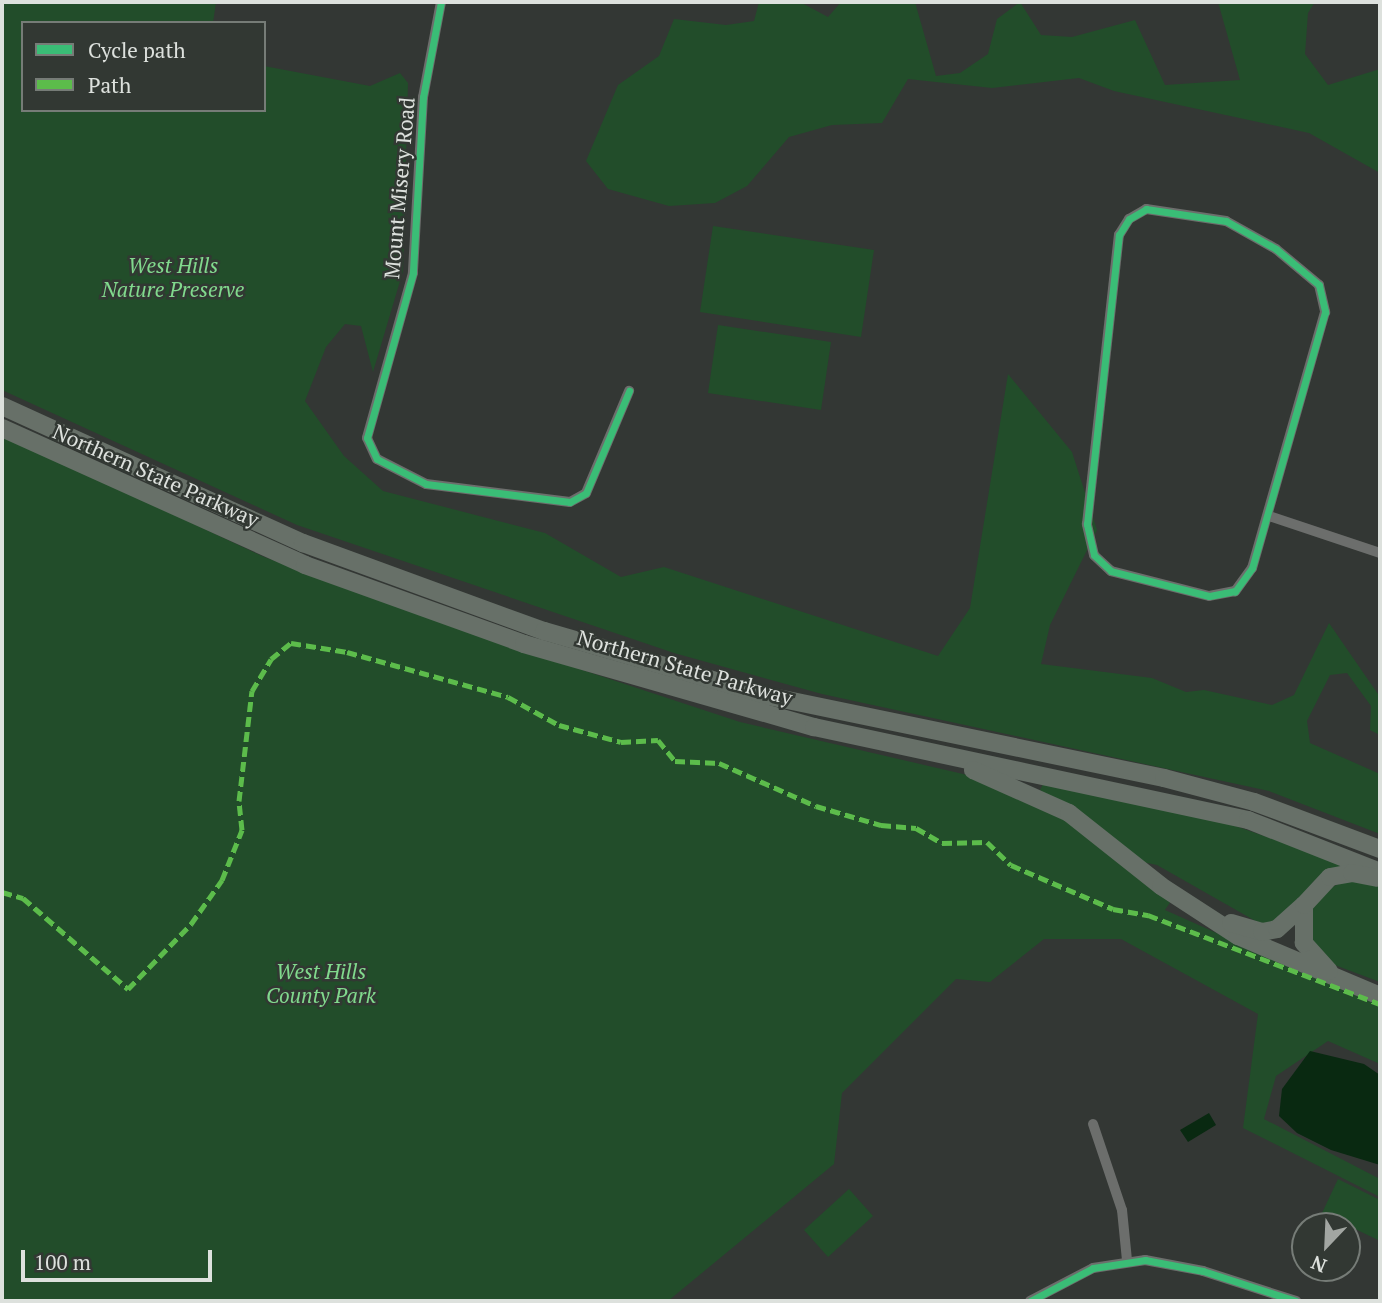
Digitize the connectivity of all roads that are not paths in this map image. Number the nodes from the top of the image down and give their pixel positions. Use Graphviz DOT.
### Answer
graph roads {
  1 [pos="441,2"];
  2 [pos="629,391"];
  3 [pos="2,406"];
  4 [pos="2,428"];
  5 [pos="1269,516"];
  6 [pos="1380,553"];
  7 [pos="858,737"];
  8 [pos="1380,849"];
  9 [pos="1380,872"];
  10 [pos="1380,880"];
  11 [pos="1304,905"];
  12 [pos="1202,912"];
  13 [pos="1360,988"];
  14 [pos="1380,996"];
  15 [pos="1093,1124"];
  16 [pos="1127,1260"];
  17 [pos="1030,1301"];
  18 [pos="1296,1301"];
  1 -- 2 [label="street, Mount Misery Road"];
  3 -- 8 [label="highway, Northern State Parkway"];
  4 -- 7 [label="highway, Northern State Parkway"];
  5 -- 5 [label="street"];
  5 -- 6 [label="street"];
  7 -- 9 [label="highway, Northern State Parkway"];
  7 -- 12 [label="highway"];
  10 -- 11 [label="highway"];
  11 -- 12 [label="highway"];
  11 -- 13 [label="highway"];
  12 -- 13 [label="highway"];
  13 -- 14 [label="highway"];
  15 -- 16 [label="street"];
  16 -- 17 [label="street"];
  16 -- 18 [label="street"];
}
